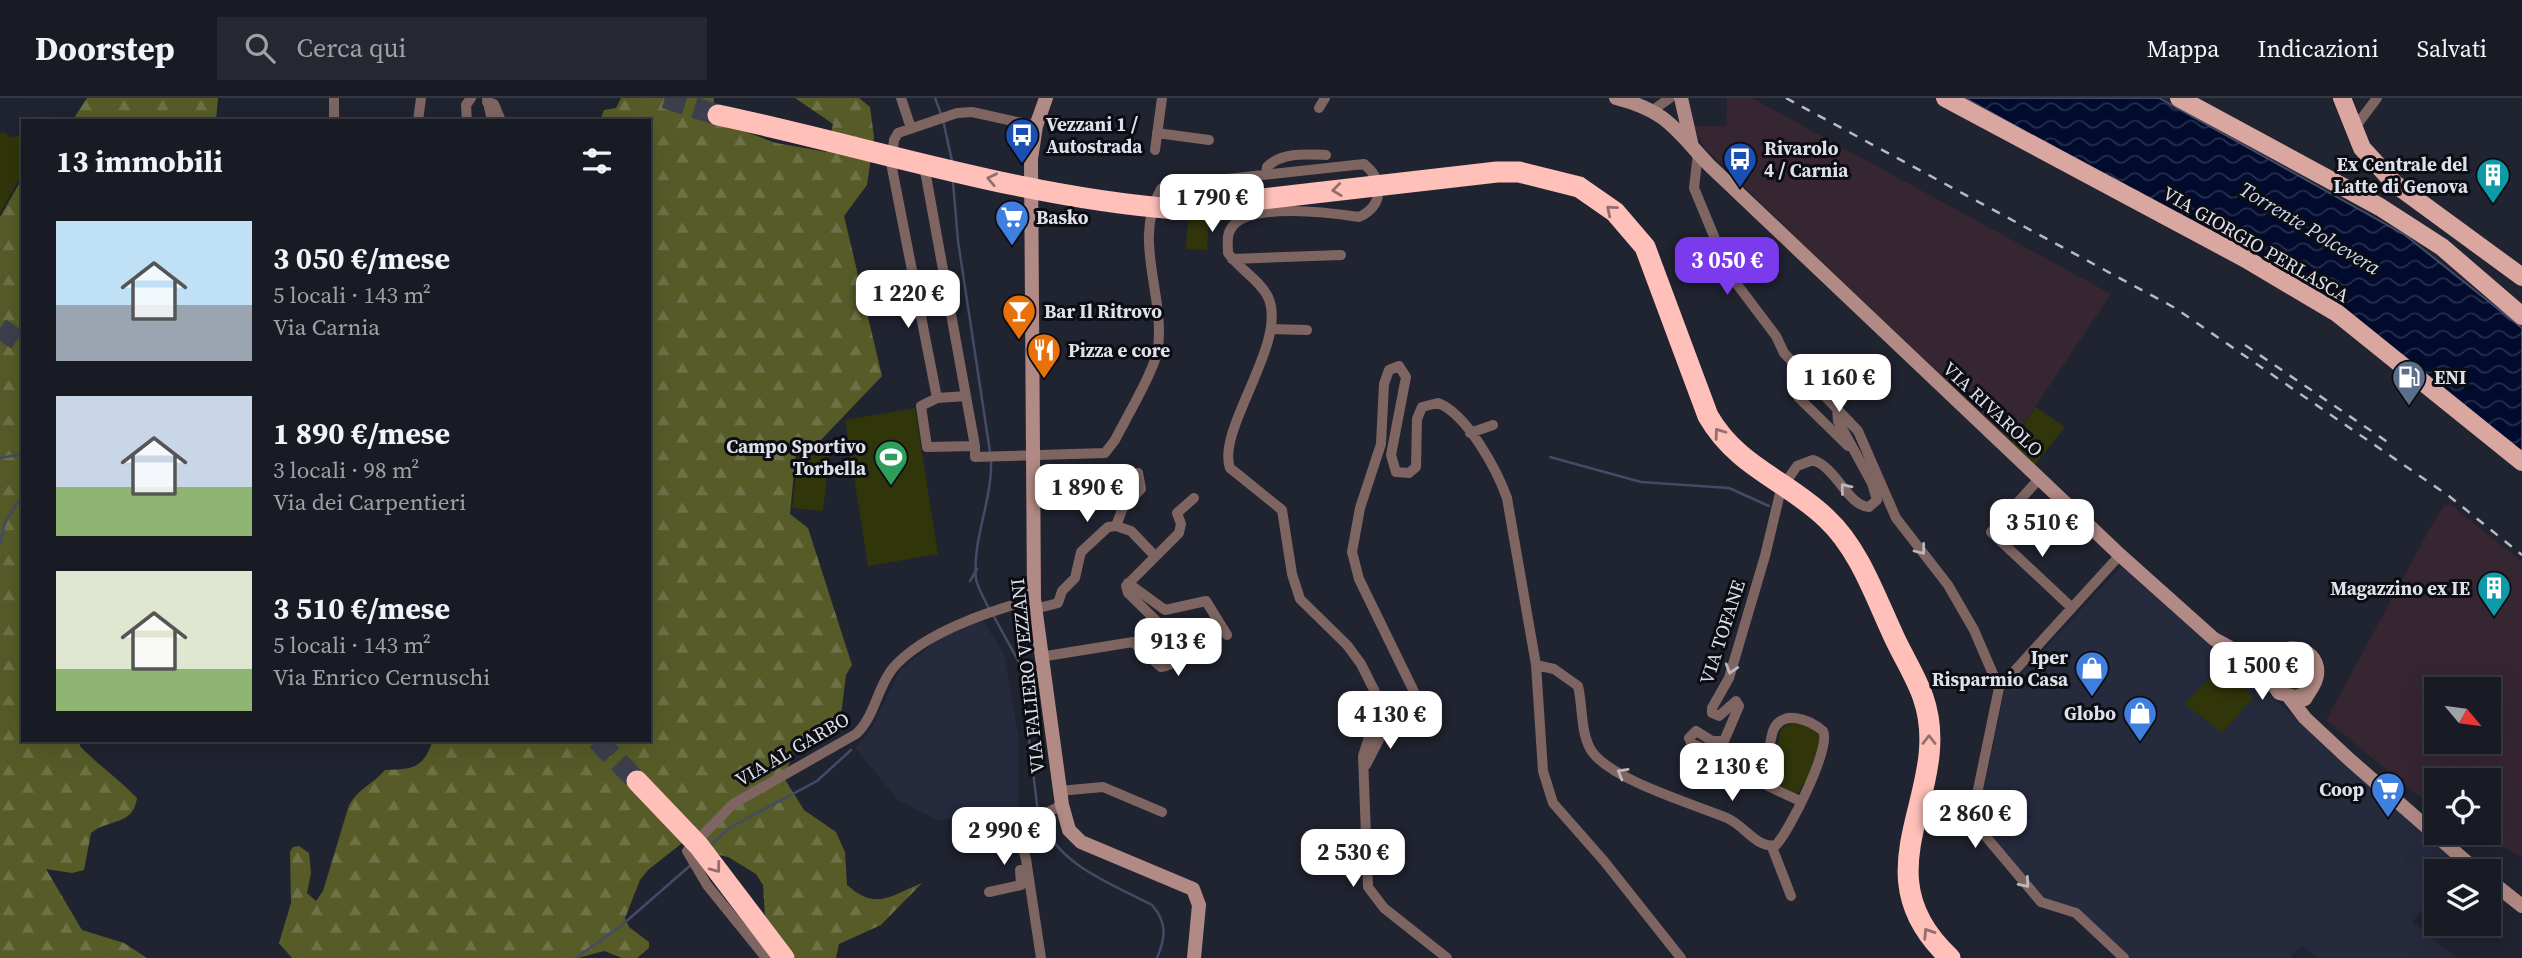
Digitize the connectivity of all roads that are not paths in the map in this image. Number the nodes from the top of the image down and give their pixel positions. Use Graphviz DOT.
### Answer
graph roads {
  1 [pos="334,98"];
  2 [pos="421,98"];
  3 [pos="471,98"];
  4 [pos="901,98"];
  5 [pos="1046,98"];
  6 [pos="1162,98"];
  7 [pos="1616,98"];
  8 [pos="1670,98"];
  9 [pos="1681,98"];
  10 [pos="1945,98"];
  11 [pos="2179,98"];
  12 [pos="2342,98"];
  13 [pos="2377,98"];
  14 [pos="487,100"];
  15 [pos="1653,110"];
  16 [pos="718,115"];
  17 [pos="334,119"];
  18 [pos="418,119"];
  19 [pos="467,119"];
  20 [pos="492,119"];
  21 [pos="500,119"];
  22 [pos="913,125"];
  23 [pos="1036,126"];
  24 [pos="2353,130"];
  25 [pos="1157,133"];
  26 [pos="1209,140"];
  27 [pos="1695,149"];
  28 [pos="1155,150"];
  29 [pos="1326,155"];
  30 [pos="891,163"];
  31 [pos="1266,174"];
  32 [pos="1341,256"];
  33 [pos="1232,259"];
  34 [pos="2522,277"];
  35 [pos="2522,316"];
  36 [pos="1271,329"];
  37 [pos="1307,330"];
  38 [pos="966,396"];
  39 [pos="1798,397"];
  40 [pos="937,398"];
  41 [pos="1838,409"];
  42 [pos="1493,425"];
  43 [pos="1470,433"];
  44 [pos="975,446"];
  45 [pos="1858,455"];
  46 [pos="1033,457"];
  47 [pos="2522,462"];
  48 [pos="1138,473"];
  49 [pos="2039,479"];
  50 [pos="1194,498"];
  51 [pos="1116,526"];
  52 [pos="1154,555"];
  53 [pos="2120,555"];
  54 [pos="1128,583"];
  55 [pos="1034,604"];
  56 [pos="2071,608"];
  57 [pos="1227,635"];
  58 [pos="2248,655"];
  59 [pos="2274,656"];
  60 [pos="1040,657"];
  61 [pos="1536,665"];
  62 [pos="2268,675"];
  63 [pos="1998,688"];
  64 [pos="2309,692"];
  65 [pos="2289,697"];
  66 [pos="2304,715"];
  67 [pos="1387,717"];
  68 [pos="637,781"];
  69 [pos="1768,786"];
  70 [pos="1800,801"];
  71 [pos="1057,803"];
  72 [pos="1162,812"];
  73 [pos="1772,847"];
  74 [pos="1026,859"];
  75 [pos="2463,859"];
  76 [pos="2501,889"];
  77 [pos="989,892"];
  78 [pos="1791,896"];
  79 [pos="2522,906"];
  80 [pos="1433,947"];
  81 [pos="766,958"];
  82 [pos="783,958"];
  83 [pos="1041,958"];
  84 [pos="1194,958"];
  85 [pos="1426,958"];
  86 [pos="1447,958"];
  87 [pos="1681,958"];
  88 [pos="1950,958"];
  89 [pos="2124,958"];
  1 -- 17 [label="street"];
  2 -- 18 [label="street"];
  3 -- 19 [label="street"];
  4 -- 22 [label="street"];
  5 -- 23 [label="main road, VIA FALIERO VEZZANI"];
  6 -- 25 [label="street"];
  7 -- 15 [label="main road"];
  8 -- 15 [label="street"];
  9 -- 27 [label="main road"];
  10 -- 47 [label="main road, VIA GIORGIO PERLASCA"];
  11 -- 35 [label="main road"];
  12 -- 24 [label="main road"];
  13 -- 24 [label="street"];
  14 -- 20 [label="street"];
  14 -- 21 [label="street"];
  15 -- 27 [label="main road, VIA RIVAROLO"];
  88 -- 16 [label="highway, one-way"];
  22 -- 23 [label="street"];
  22 -- 30 [label="street"];
  23 -- 46 [label="main road, VIA FALIERO VEZZANI"];
  24 -- 34 [label="main road"];
  25 -- 26 [label="street"];
  25 -- 28 [label="street"];
  27 -- 41 [label="street"];
  27 -- 49 [label="main road, VIA RIVAROLO"];
  29 -- 31 [label="street"];
  30 -- 38 [label="street"];
  30 -- 40 [label="street"];
  31 -- 33 [label="street"];
  31 -- 46 [label="street"];
  32 -- 33 [label="street"];
  33 -- 36 [label="street"];
  36 -- 37 [label="street"];
  36 -- 67 [label="street"];
  38 -- 40 [label="street"];
  38 -- 44 [label="street"];
  39 -- 45 [label="street, VIA TOFANE"];
  40 -- 44 [label="street"];
  41 -- 45 [label="street, VIA TOFANE"];
  41 -- 63 [label="street, one-way"];
  42 -- 43 [label="street"];
  43 -- 61 [label="street"];
  43 -- 67 [label="street"];
  44 -- 46 [label="street"];
  45 -- 70 [label="street, VIA TOFANE, one-way"];
  46 -- 55 [label="main road, VIA FALIERO VEZZANI"];
  48 -- 51 [label="street"];
  49 -- 53 [label="main road, VIA RIVAROLO"];
  49 -- 56 [label="street"];
  50 -- 52 [label="street"];
  51 -- 52 [label="street"];
  51 -- 55 [label="street"];
  52 -- 54 [label="street"];
  53 -- 56 [label="street"];
  53 -- 58 [label="main road, VIA RIVAROLO"];
  54 -- 57 [label="street"];
  54 -- 60 [label="street"];
  55 -- 60 [label="main road, VIA FALIERO VEZZANI"];
  55 -- 81 [label="street, VIA AL GARBO"];
  56 -- 63 [label="street"];
  58 -- 59 [label="main road, VIA RIVAROLO"];
  58 -- 62 [label="main road, VIA RIVAROLO"];
  59 -- 62 [label="main road"];
  59 -- 64 [label="main road, VIA RIVAROLO"];
  60 -- 71 [label="main road, VIA FALIERO VEZZANI"];
  73 -- 61 [label="street, one-way"];
  61 -- 87 [label="street"];
  62 -- 65 [label="main road, VIA RIVAROLO"];
  63 -- 89 [label="street, one-way"];
  64 -- 65 [label="main road"];
  64 -- 66 [label="main road, VIA RIVAROLO"];
  65 -- 66 [label="main road, VIA RIVAROLO"];
  66 -- 75 [label="main road, VIA RIVAROLO"];
  67 -- 80 [label="street"];
  68 -- 82 [label="highway, one-way"];
  69 -- 70 [label="street"];
  70 -- 73 [label="street, VIA TOFANE"];
  71 -- 72 [label="street"];
  71 -- 74 [label="street"];
  71 -- 84 [label="main road, VIA FALIERO VEZZANI"];
  73 -- 78 [label="street"];
  74 -- 77 [label="street"];
  74 -- 83 [label="street"];
  76 -- 79 [label="main road"];
  80 -- 85 [label="street"];
  80 -- 86 [label="street"];
}
